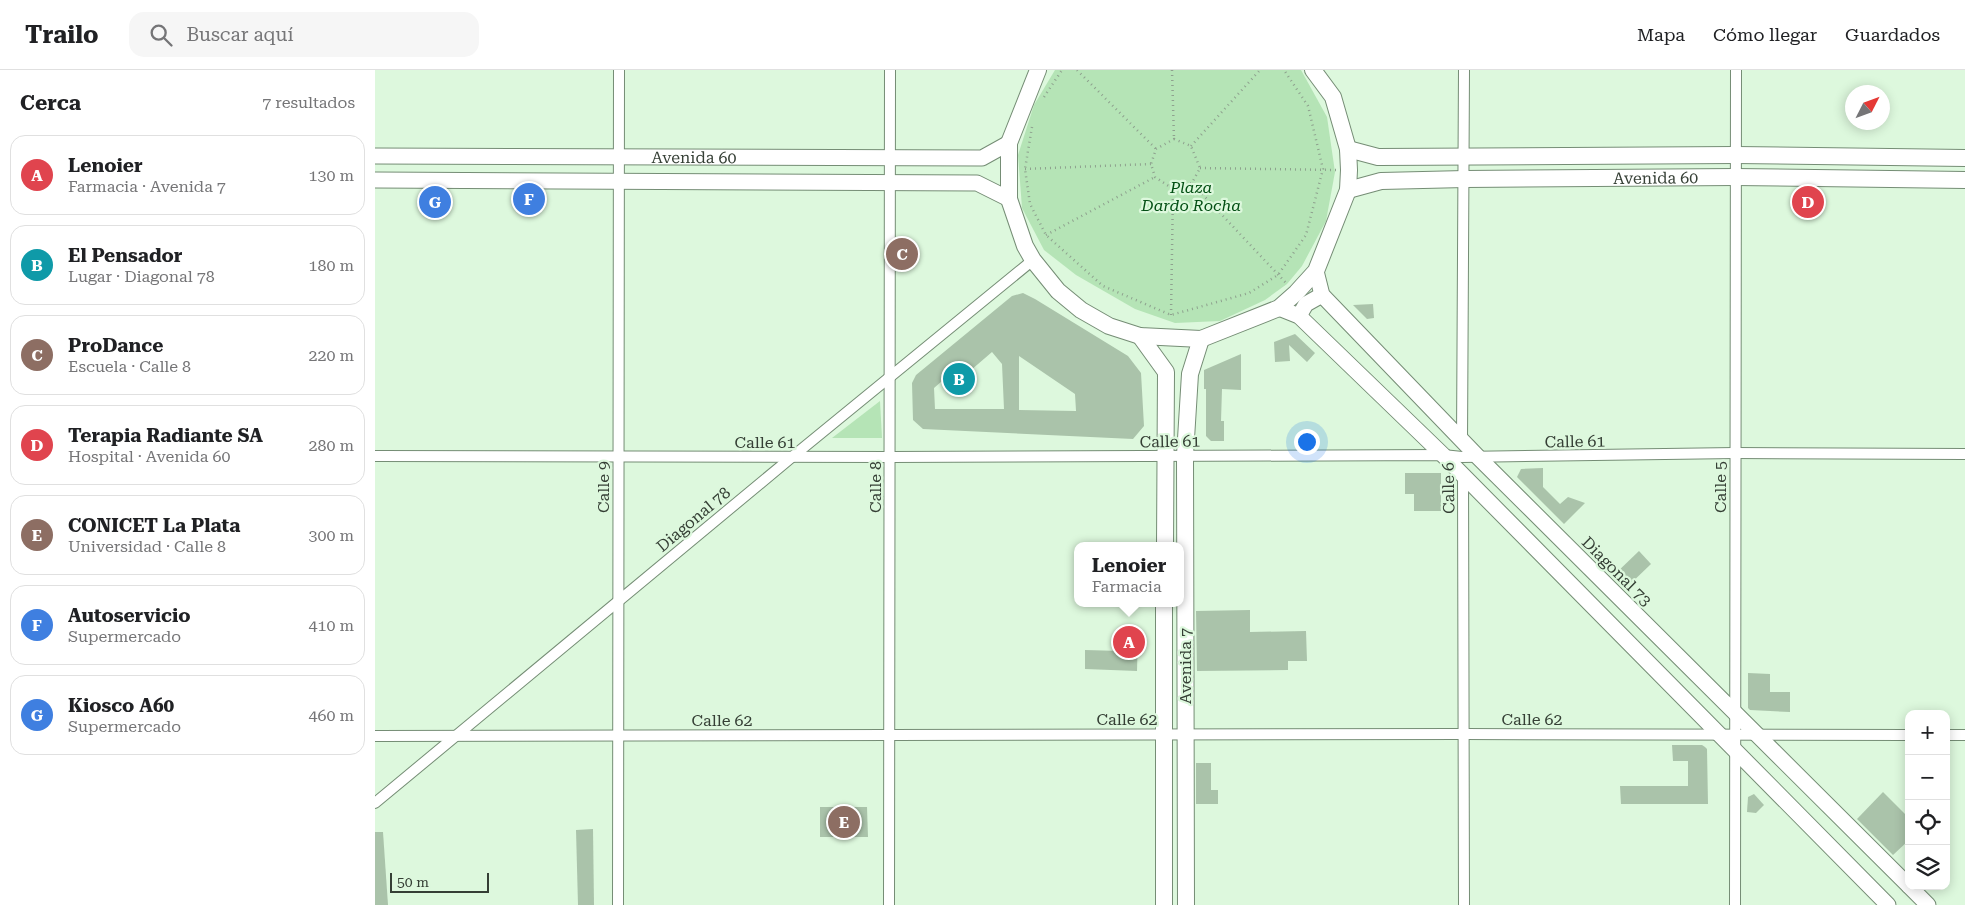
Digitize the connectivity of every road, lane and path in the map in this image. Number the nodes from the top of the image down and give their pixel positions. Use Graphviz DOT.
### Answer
graph roads {
  1 [pos="619,70"];
  2 [pos="890,70"];
  3 [pos="1061,70"];
  4 [pos="1077,70"];
  5 [pos="1172,70"];
  6 [pos="1260,70"];
  7 [pos="1284,70"];
  8 [pos="1313,70"];
  9 [pos="1464,70"];
  10 [pos="1736,70"];
  11 [pos="1036,71"];
  12 [pos="1041,102"];
  13 [pos="1034,119"];
  14 [pos="1174,139"];
  15 [pos="1009,143"];
  16 [pos="1191,146"];
  17 [pos="1156,149"];
  18 [pos="1348,149"];
  19 [pos="1464,155"];
  20 [pos="1736,155"];
  21 [pos="375,156"];
  22 [pos="619,157"];
  23 [pos="1378,157"];
  24 [pos="890,158"];
  25 [pos="1965,158"];
  26 [pos="1151,164"];
  27 [pos="1200,168"];
  28 [pos="1025,169"];
  29 [pos="1323,169"];
  30 [pos="1349,170"];
  31 [pos="1735,177"];
  32 [pos="1155,178"];
  33 [pos="1465,179"];
  34 [pos="375,180"];
  35 [pos="1965,180"];
  36 [pos="618,181"];
  37 [pos="1381,181"];
  38 [pos="890,182"];
  39 [pos="1192,182"];
  40 [pos="1173,189"];
  41 [pos="1348,190"];
  42 [pos="1009,199"];
  43 [pos="1046,235"];
  44 [pos="1033,260"];
  45 [pos="1316,271"];
  46 [pos="1277,274"];
  47 [pos="1322,295"];
  48 [pos="1279,308"];
  49 [pos="1171,315"];
  50 [pos="1299,316"];
  51 [pos="1140,336"];
  52 [pos="1201,339"];
  53 [pos="890,376"];
  54 [pos="1462,441"];
  55 [pos="1735,453"];
  56 [pos="1965,454"];
  57 [pos="1166,455"];
  58 [pos="1185,455"];
  59 [pos="1443,455"];
  60 [pos="375,456"];
  61 [pos="618,456"];
  62 [pos="791,457"];
  63 [pos="890,457"];
  64 [pos="1462,457"];
  65 [pos="1478,457"];
  66 [pos="1463,475"];
  67 [pos="1165,542"];
  68 [pos="618,601"];
  69 [pos="1164,607"];
  70 [pos="1735,712"];
  71 [pos="890,734"];
  72 [pos="1164,734"];
  73 [pos="1186,734"];
  74 [pos="1464,734"];
  75 [pos="618,735"];
  76 [pos="1719,735"];
  77 [pos="1735,735"];
  78 [pos="1757,735"];
  79 [pos="1905,735"];
  80 [pos="1950,735"];
  81 [pos="1965,735"];
  82 [pos="375,736"];
  83 [pos="456,736"];
  84 [pos="1735,752"];
  85 [pos="375,803"];
  86 [pos="1905,882"];
  87 [pos="1913,890"];
  88 [pos="618,905"];
  89 [pos="889,905"];
  90 [pos="1164,905"];
  91 [pos="1186,905"];
  92 [pos="1464,905"];
  93 [pos="1735,905"];
  94 [pos="1888,905"];
  95 [pos="1928,905"];
  1 -- 22 [label="street, Calle 9"];
  2 -- 24 [label="street, Calle 8"];
  3 -- 12 [label="path"];
  4 -- 17 [label="path"];
  5 -- 14 [label="path"];
  6 -- 16 [label="path"];
  7 -- 29 [label="path"];
  8 -- 18 [label="main road"];
  9 -- 19 [label="street, Calle 6"];
  10 -- 20 [label="street, Calle 5"];
  11 -- 15 [label="main road"];
  13 -- 28 [label="path"];
  14 -- 16 [label="path"];
  14 -- 17 [label="path"];
  15 -- 24 [label="main road, Avenida 60"];
  15 -- 42 [label="main road"];
  16 -- 27 [label="path"];
  17 -- 26 [label="path"];
  18 -- 23 [label="main road, Avenida 60"];
  18 -- 30 [label="main road"];
  19 -- 20 [label="main road, Avenida 60"];
  19 -- 23 [label="main road, Avenida 60"];
  19 -- 33 [label="street, Calle 6"];
  20 -- 25 [label="main road, Avenida 60"];
  20 -- 31 [label="street, Calle 5"];
  21 -- 22 [label="main road, Avenida 60"];
  22 -- 24 [label="main road, Avenida 60"];
  22 -- 36 [label="street, Calle 9"];
  23 -- 37 [label="main road"];
  24 -- 38 [label="street, Calle 8"];
  26 -- 28 [label="path"];
  26 -- 32 [label="path"];
  27 -- 29 [label="path"];
  27 -- 39 [label="path"];
  28 -- 43 [label="path"];
  29 -- 30 [label="path"];
  29 -- 46 [label="path"];
  30 -- 41 [label="main road"];
  31 -- 33 [label="main road, Avenida 60"];
  31 -- 35 [label="main road, Avenida 60"];
  31 -- 55 [label="street, Calle 5"];
  32 -- 40 [label="path"];
  32 -- 43 [label="path"];
  33 -- 37 [label="main road, Avenida 60"];
  33 -- 54 [label="street, Calle 6"];
  34 -- 36 [label="main road, Avenida 60"];
  36 -- 38 [label="main road, Avenida 60"];
  36 -- 61 [label="street, Calle 9"];
  37 -- 41 [label="main road, Avenida 60"];
  38 -- 42 [label="main road, Avenida 60"];
  38 -- 53 [label="street, Calle 8"];
  39 -- 40 [label="path"];
  39 -- 46 [label="path"];
  40 -- 49 [label="path"];
  41 -- 45 [label="main road"];
  42 -- 44 [label="main road"];
  43 -- 49 [label="path"];
  44 -- 51 [label="main road"];
  44 -- 53 [label="street, Diagonal 78"];
  45 -- 47 [label="main road, Diagonal 73"];
  45 -- 48 [label="main road"];
  46 -- 49 [label="path"];
  47 -- 50 [label="main road"];
  47 -- 54 [label="main road, Diagonal 73"];
  48 -- 50 [label="main road"];
  48 -- 52 [label="main road"];
  50 -- 59 [label="main road"];
  51 -- 52 [label="main road"];
  51 -- 57 [label="main road"];
  52 -- 58 [label="main road, Avenida 7"];
  53 -- 62 [label="street, Diagonal 78"];
  53 -- 63 [label="street, Calle 8"];
  54 -- 64 [label="street, Calle 6"];
  54 -- 65 [label="main road, Diagonal 73"];
  55 -- 56 [label="street, Calle 61"];
  55 -- 65 [label="street, Calle 61"];
  55 -- 70 [label="street, Calle 5"];
  57 -- 58 [label="street, Calle 61"];
  57 -- 63 [label="street, Calle 61"];
  57 -- 67 [label="main road"];
  58 -- 59 [label="street, Calle 61"];
  58 -- 73 [label="main road, Avenida 7"];
  59 -- 64 [label="street, Calle 61"];
  59 -- 66 [label="main road"];
  60 -- 61 [label="street, Calle 61"];
  61 -- 62 [label="street, Calle 61"];
  61 -- 68 [label="street, Calle 9"];
  62 -- 63 [label="street, Calle 61"];
  62 -- 68 [label="street, Diagonal 78"];
  63 -- 71 [label="street, Calle 8"];
  64 -- 65 [label="street, Calle 61"];
  64 -- 66 [label="street, Calle 6"];
  65 -- 70 [label="main road, Diagonal 73"];
  66 -- 74 [label="street, Calle 6"];
  66 -- 76 [label="main road"];
  68 -- 75 [label="street, Calle 9"];
  68 -- 83 [label="street, Diagonal 78"];
  69 -- 72 [label="main road, Avenida 7"];
  70 -- 77 [label="street, Calle 5"];
  70 -- 78 [label="main road, Diagonal 73"];
  71 -- 72 [label="street, Calle 62"];
  71 -- 75 [label="street, Calle 62"];
  71 -- 89 [label="street, Calle 8"];
  72 -- 73 [label="street, Calle 62"];
  72 -- 90 [label="main road, Avenida 7"];
  73 -- 74 [label="street, Calle 62"];
  73 -- 91 [label="main road, Avenida 7"];
  74 -- 76 [label="street, Calle 62"];
  74 -- 92 [label="street, Calle 6"];
  75 -- 83 [label="street, Calle 62"];
  75 -- 88 [label="street, Calle 9"];
  76 -- 77 [label="street, Calle 62"];
  76 -- 84 [label="main road"];
  77 -- 78 [label="street, Calle 62"];
  77 -- 84 [label="street, Calle 5"];
  78 -- 79 [label="street, Calle 62"];
  78 -- 86 [label="main road, Diagonal 73"];
  80 -- 81 [label="street"];
  82 -- 83 [label="street, Calle 62"];
  83 -- 85 [label="street, Diagonal 78"];
  84 -- 93 [label="street, Calle 5"];
  84 -- 94 [label="main road"];
  87 -- 95 [label="main road, Diagonal 73"];
}
